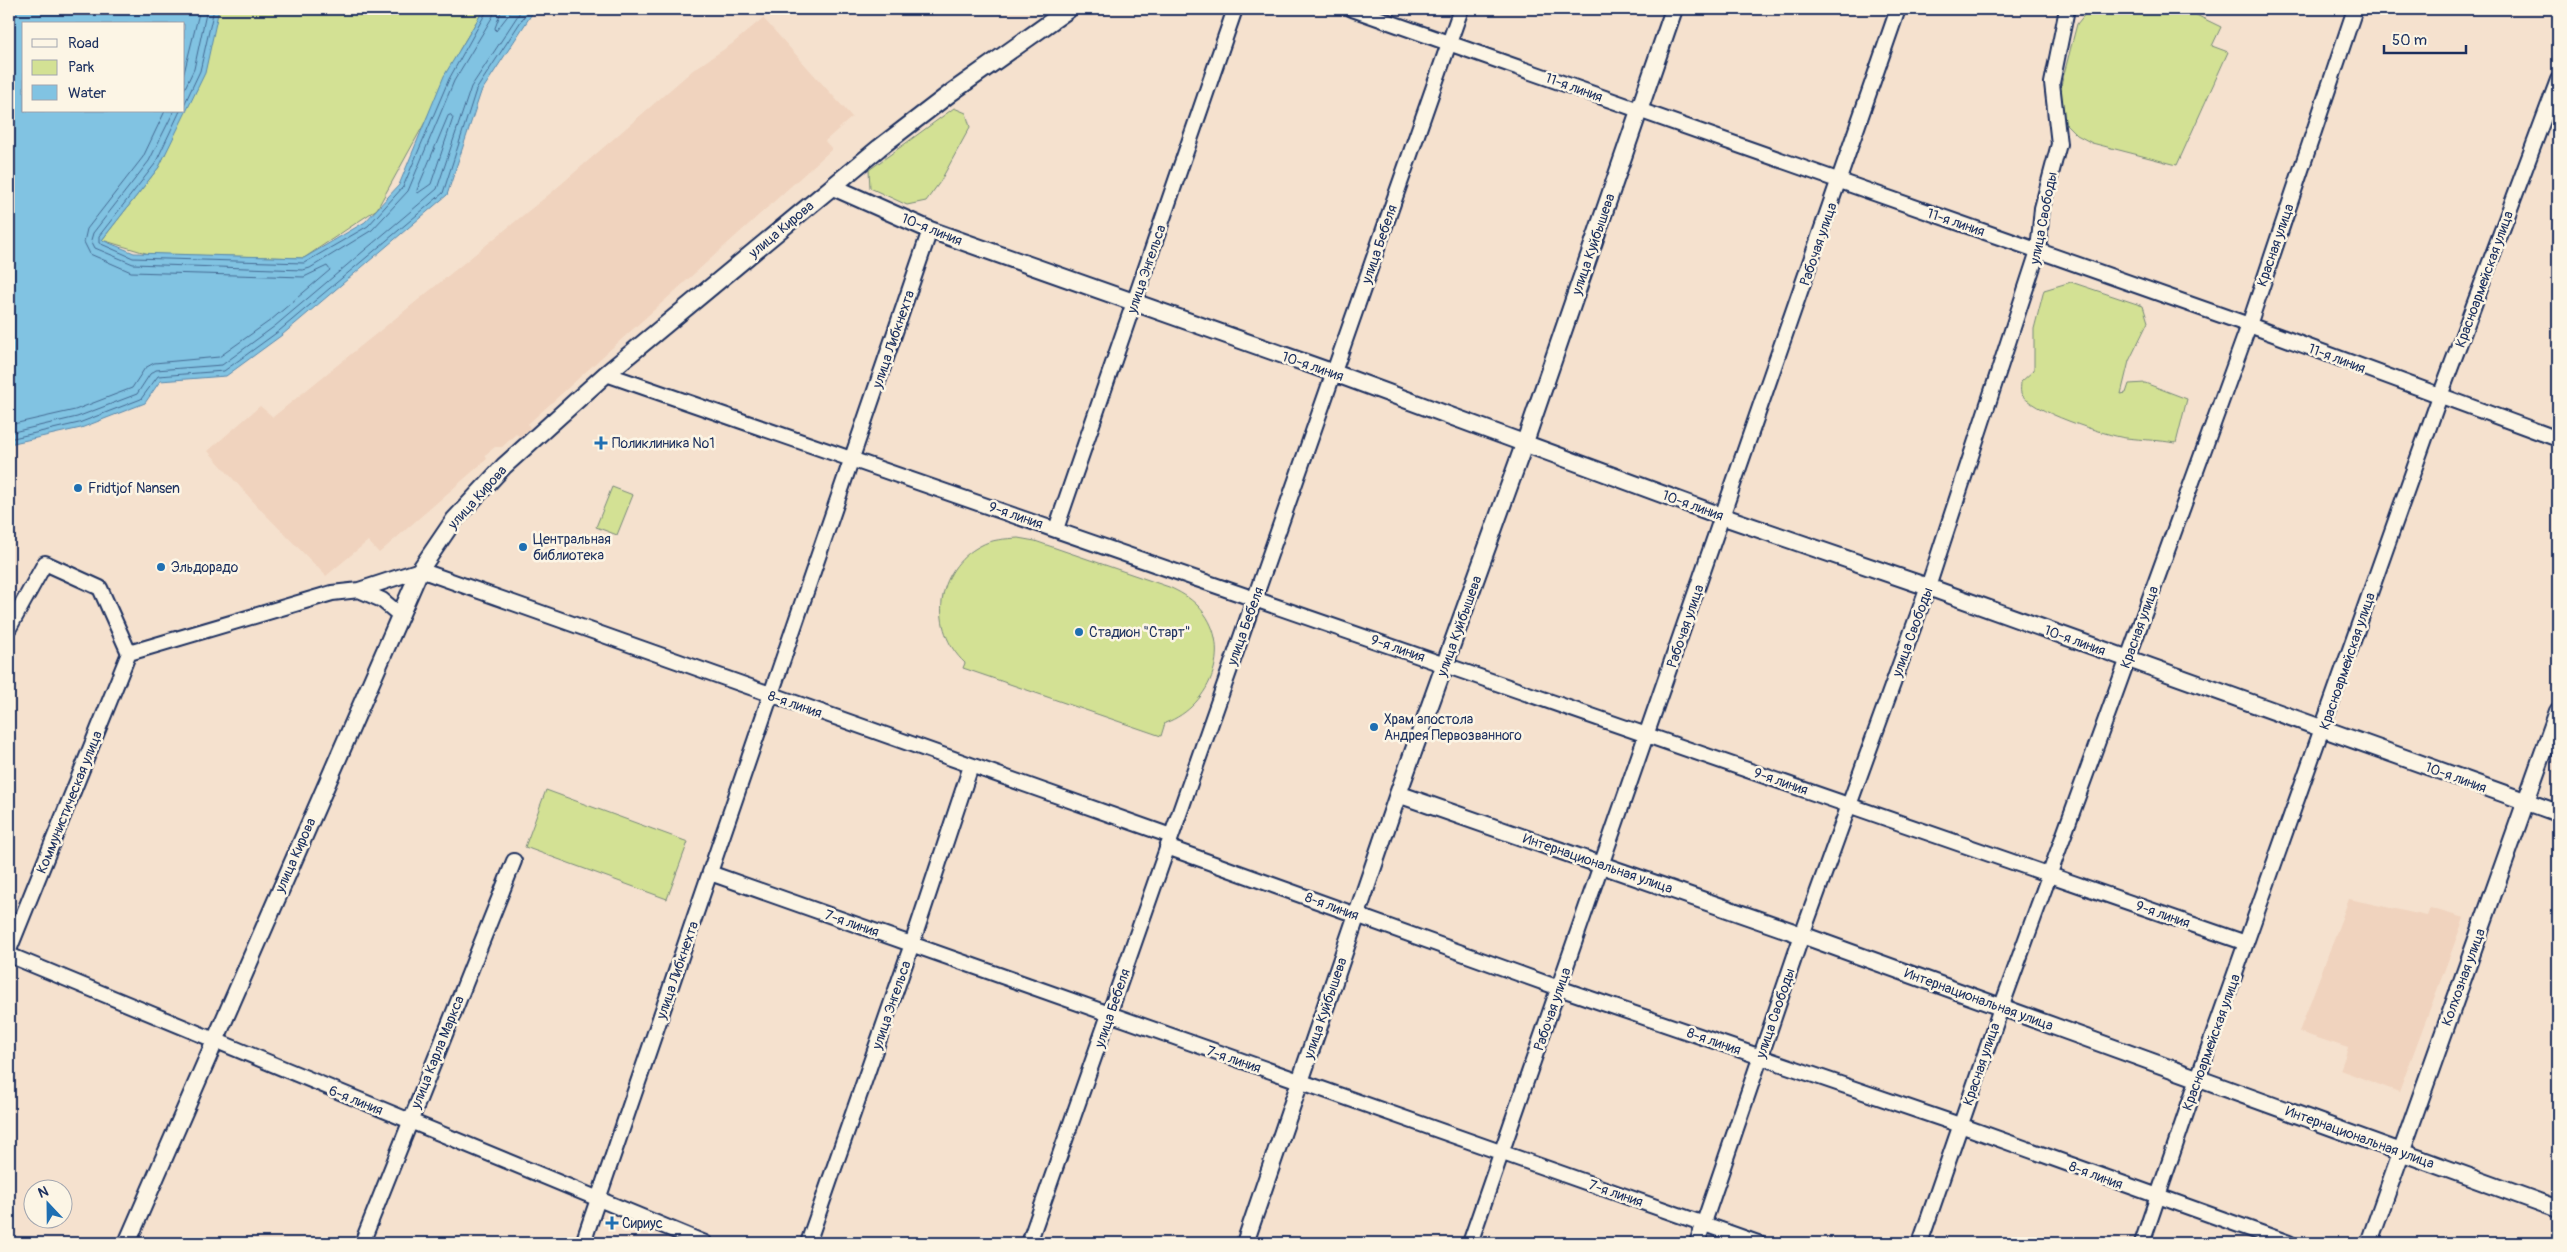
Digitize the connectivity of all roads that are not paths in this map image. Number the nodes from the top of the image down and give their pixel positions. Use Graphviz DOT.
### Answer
graph roads {
  1 [pos="1069,9"];
  2 [pos="1235,9"];
  3 [pos="1352,9"];
  4 [pos="1461,9"];
  5 [pos="1674,9"];
  6 [pos="1898,9"];
  7 [pos="2067,9"];
  8 [pos="2355,9"];
  9 [pos="1450,42"];
  10 [pos="2558,80"];
  11 [pos="1639,111"];
  12 [pos="1839,182"];
  13 [pos="833,187"];
  14 [pos="930,230"];
  15 [pos="2038,251"];
  16 [pos="1134,303"];
  17 [pos="2249,325"];
  18 [pos="1334,373"];
  19 [pos="606,374"];
  20 [pos="2440,396"];
  21 [pos="2558,439"];
  22 [pos="1525,442"];
  23 [pos="854,454"];
  24 [pos="1724,517"];
  25 [pos="1056,529"];
  26 [pos="420,570"];
  27 [pos="1928,587"];
  28 [pos="359,590"];
  29 [pos="1255,598"];
  30 [pos="400,615"];
  31 [pos="9,628"];
  32 [pos="129,653"];
  33 [pos="2128,658"];
  34 [pos="1445,664"];
  35 [pos="770,696"];
  36 [pos="2558,711"];
  37 [pos="2323,730"];
  38 [pos="1647,734"];
  39 [pos="971,766"];
  40 [pos="1398,794"];
  41 [pos="2526,802"];
  42 [pos="1849,805"];
  43 [pos="2558,812"];
  44 [pos="1169,841"];
  45 [pos="514,861"];
  46 [pos="1602,864"];
  47 [pos="710,873"];
  48 [pos="2049,875"];
  49 [pos="1357,915"];
  50 [pos="1802,935"];
  51 [pos="2246,943"];
  52 [pos="912,944"];
  53 [pos="9,950"];
  54 [pos="9,955"];
  55 [pos="1559,988"];
  56 [pos="2001,1008"];
  57 [pos="1110,1015"];
  58 [pos="214,1042"];
  59 [pos="1761,1057"];
  60 [pos="2198,1078"];
  61 [pos="1300,1082"];
  62 [pos="409,1122"];
  63 [pos="1960,1125"];
  64 [pos="2401,1152"];
  65 [pos="1502,1153"];
  66 [pos="2158,1198"];
  67 [pos="598,1200"];
  68 [pos="2558,1209"];
  69 [pos="1704,1224"];
  70 [pos="127,1243"];
  71 [pos="362,1243"];
  72 [pos="582,1243"];
  73 [pos="705,1243"];
  74 [pos="808,1243"];
  75 [pos="1029,1243"];
  76 [pos="1245,1243"];
  77 [pos="1470,1243"];
  78 [pos="1697,1243"];
  79 [pos="1758,1243"];
  80 [pos="1920,1243"];
  81 [pos="2142,1243"];
  82 [pos="2289,1243"];
  83 [pos="2369,1243"];
  1 -- 13 [label="street, улица Кирова"];
  2 -- 16 [label="street, улица Энгельса"];
  3 -- 9 [label="street, 11-я линия"];
  4 -- 9 [label="street, улица Бебеля"];
  5 -- 11 [label="street, улица Куйбышева"];
  6 -- 12 [label="street, Рабочая улица"];
  7 -- 15 [label="street, улица Свободы"];
  8 -- 17 [label="street, Красная улица"];
  9 -- 11 [label="street, 11-я линия"];
  9 -- 18 [label="street, улица Бебеля"];
  10 -- 20 [label="street, Красноармейская улица"];
  11 -- 12 [label="street, 11-я линия"];
  11 -- 22 [label="street, улица Куйбышева"];
  12 -- 15 [label="street, 11-я линия"];
  12 -- 24 [label="street, Рабочая улица"];
  13 -- 14 [label="street, 10-я линия"];
  13 -- 19 [label="street, улица Кирова"];
  14 -- 16 [label="street, 10-я линия"];
  14 -- 23 [label="street, улица Либкнехта"];
  15 -- 17 [label="street, 11-я линия"];
  15 -- 27 [label="street, улица Свободы"];
  16 -- 18 [label="street, 10-я линия"];
  16 -- 25 [label="street, улица Энгельса"];
  17 -- 20 [label="street, 11-я линия"];
  17 -- 33 [label="street, Красная улица"];
  18 -- 22 [label="street, 10-я линия"];
  18 -- 29 [label="street, улица Бебеля"];
  19 -- 23 [label="street, 9-я линия"];
  19 -- 26 [label="street, улица Кирова"];
  20 -- 21 [label="street, 11-я линия"];
  20 -- 37 [label="street, Красноармейская улица"];
  22 -- 24 [label="street, 10-я линия"];
  22 -- 34 [label="street, улица Куйбышева"];
  23 -- 25 [label="street, 9-я линия"];
  23 -- 35 [label="street, улица Либкнехта"];
  24 -- 27 [label="street, 10-я линия"];
  24 -- 38 [label="street, Рабочая улица"];
  25 -- 29 [label="street, 9-я линия"];
  26 -- 28 [label="street"];
  26 -- 30 [label="street, улица Кирова"];
  26 -- 35 [label="street, 8-я линия"];
  27 -- 33 [label="street, 10-я линия"];
  27 -- 42 [label="street, улица Свободы"];
  28 -- 30 [label="street"];
  28 -- 32 [label="street"];
  29 -- 34 [label="street, 9-я линия"];
  29 -- 44 [label="street, улица Бебеля"];
  30 -- 58 [label="street, улица Кирова"];
  31 -- 32 [label="street"];
  32 -- 53 [label="street, Коммунистическая улица"];
  33 -- 37 [label="street, 10-я линия"];
  33 -- 48 [label="street, Красная улица"];
  34 -- 38 [label="street, 9-я линия"];
  34 -- 40 [label="street, улица Куйбышева"];
  35 -- 39 [label="street, 8-я линия"];
  35 -- 47 [label="street, улица Либкнехта"];
  36 -- 41 [label="street, Колхозная улица"];
  37 -- 41 [label="street, 10-я линия"];
  37 -- 51 [label="street, Красноармейская улица"];
  38 -- 42 [label="street, 9-я линия"];
  38 -- 46 [label="street, Рабочая улица"];
  39 -- 44 [label="street, 8-я линия"];
  39 -- 52 [label="street, улица Энгельса"];
  40 -- 46 [label="street, Интернациональная улица"];
  40 -- 49 [label="street, улица Куйбышева"];
  41 -- 43 [label="street, 10-я линия"];
  41 -- 64 [label="street, Колхозная улица"];
  42 -- 48 [label="street, 9-я линия"];
  42 -- 50 [label="street, улица Свободы"];
  44 -- 49 [label="street, 8-я линия"];
  44 -- 57 [label="street, улица Бебеля"];
  45 -- 62 [label="street, улица Карла Маркса"];
  46 -- 50 [label="street, Интернациональная улица"];
  46 -- 55 [label="street, Рабочая улица"];
  47 -- 52 [label="street, 7-я линия"];
  47 -- 67 [label="street, улица Либкнехта"];
  48 -- 51 [label="street, 9-я линия"];
  48 -- 56 [label="street, Красная улица"];
  49 -- 55 [label="street, 8-я линия"];
  49 -- 61 [label="street, улица Куйбышева"];
  50 -- 56 [label="street, Интернациональная улица"];
  50 -- 59 [label="street, улица Свободы"];
  51 -- 60 [label="street, Красноармейская улица"];
  52 -- 57 [label="street, 7-я линия"];
  52 -- 74 [label="street, улица Энгельса"];
  54 -- 58 [label="street, 6-я линия"];
  55 -- 59 [label="street, 8-я линия"];
  55 -- 65 [label="street, Рабочая улица"];
  56 -- 60 [label="street, Интернациональная улица"];
  56 -- 63 [label="street, Красная улица"];
  57 -- 61 [label="street, 7-я линия"];
  57 -- 75 [label="street, улица Бебеля"];
  58 -- 62 [label="street, 6-я линия"];
  58 -- 70 [label="street, улица Кирова"];
  59 -- 63 [label="street, 8-я линия"];
  59 -- 69 [label="street, улица Свободы"];
  60 -- 64 [label="street, Интернациональная улица"];
  60 -- 66 [label="street, Красноармейская улица"];
  61 -- 65 [label="street, 7-я линия"];
  61 -- 76 [label="street, улица Куйбышева"];
  62 -- 67 [label="street, 6-я линия"];
  62 -- 71 [label="street, улица Карла Маркса"];
  63 -- 66 [label="street, 8-я линия"];
  63 -- 80 [label="street, Красная улица"];
  64 -- 68 [label="street, Интернациональная улица"];
  64 -- 83 [label="street, Колхозная улица"];
  65 -- 69 [label="street, 7-я линия"];
  65 -- 77 [label="street, Рабочая улица"];
  66 -- 81 [label="street, Красноармейская улица"];
  66 -- 82 [label="street, 8-я линия"];
  67 -- 72 [label="street, улица Либкнехта"];
  67 -- 73 [label="street, 6-я линия"];
  69 -- 78 [label="street, улица Свободы"];
  69 -- 79 [label="street, 7-я линия"];
}
